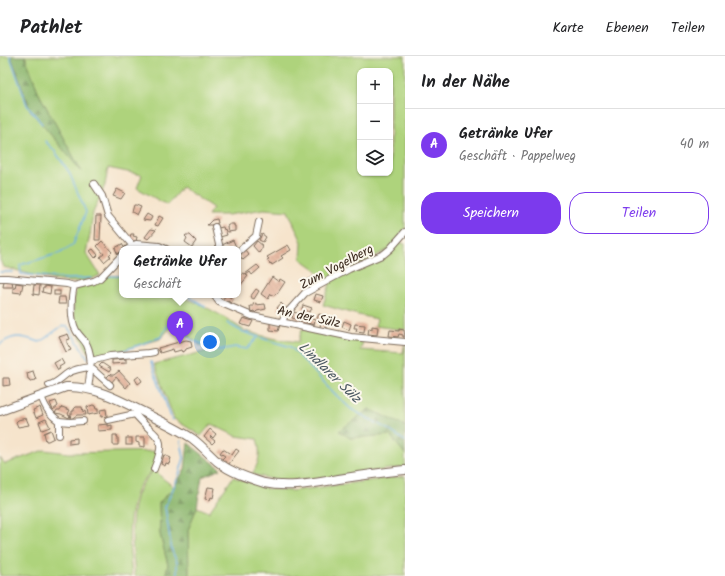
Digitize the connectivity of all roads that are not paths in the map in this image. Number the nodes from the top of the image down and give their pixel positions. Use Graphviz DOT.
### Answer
graph roads {
  1 [pos="94,184"];
  2 [pos="259,222"];
  3 [pos="215,226"];
  4 [pos="405,232"];
  5 [pos="129,246"];
  6 [pos="132,246"];
  7 [pos="159,246"];
  8 [pos="219,246"];
  9 [pos="241,249"];
  10 [pos="119,258"];
  11 [pos="0,278"];
  12 [pos="74,286"];
  13 [pos="216,298"];
  14 [pos="282,322"];
  15 [pos="405,342"];
  16 [pos="154,352"];
  17 [pos="90,361"];
  18 [pos="49,385"];
  19 [pos="110,385"];
  20 [pos="88,388"];
  21 [pos="41,396"];
  22 [pos="1,411"];
  23 [pos="136,412"];
  24 [pos="83,420"];
  25 [pos="108,420"];
  26 [pos="59,421"];
  27 [pos="60,434"];
  28 [pos="154,469"];
  29 [pos="405,470"];
  1 -- 5 [label="street"];
  2 -- 9 [label="street"];
  3 -- 8 [label="street"];
  4 -- 14 [label="street, Zum Vogelberg"];
  6 -- 7 [label="street"];
  10 -- 12 [label="street"];
  11 -- 12 [label="street"];
  12 -- 17 [label="street"];
  13 -- 14 [label="street, An der Sülz"];
  14 -- 15 [label="street, An der Sülz"];
  16 -- 17 [label="street"];
  17 -- 18 [label="street"];
  17 -- 19 [label="street"];
  17 -- 20 [label="street"];
  20 -- 21 [label="main road"];
  20 -- 23 [label="main road"];
  21 -- 22 [label="main road"];
  21 -- 26 [label="street"];
  23 -- 25 [label="street"];
  23 -- 28 [label="street"];
  23 -- 29 [label="main road"];
  24 -- 26 [label="street"];
  26 -- 27 [label="street"];
}
